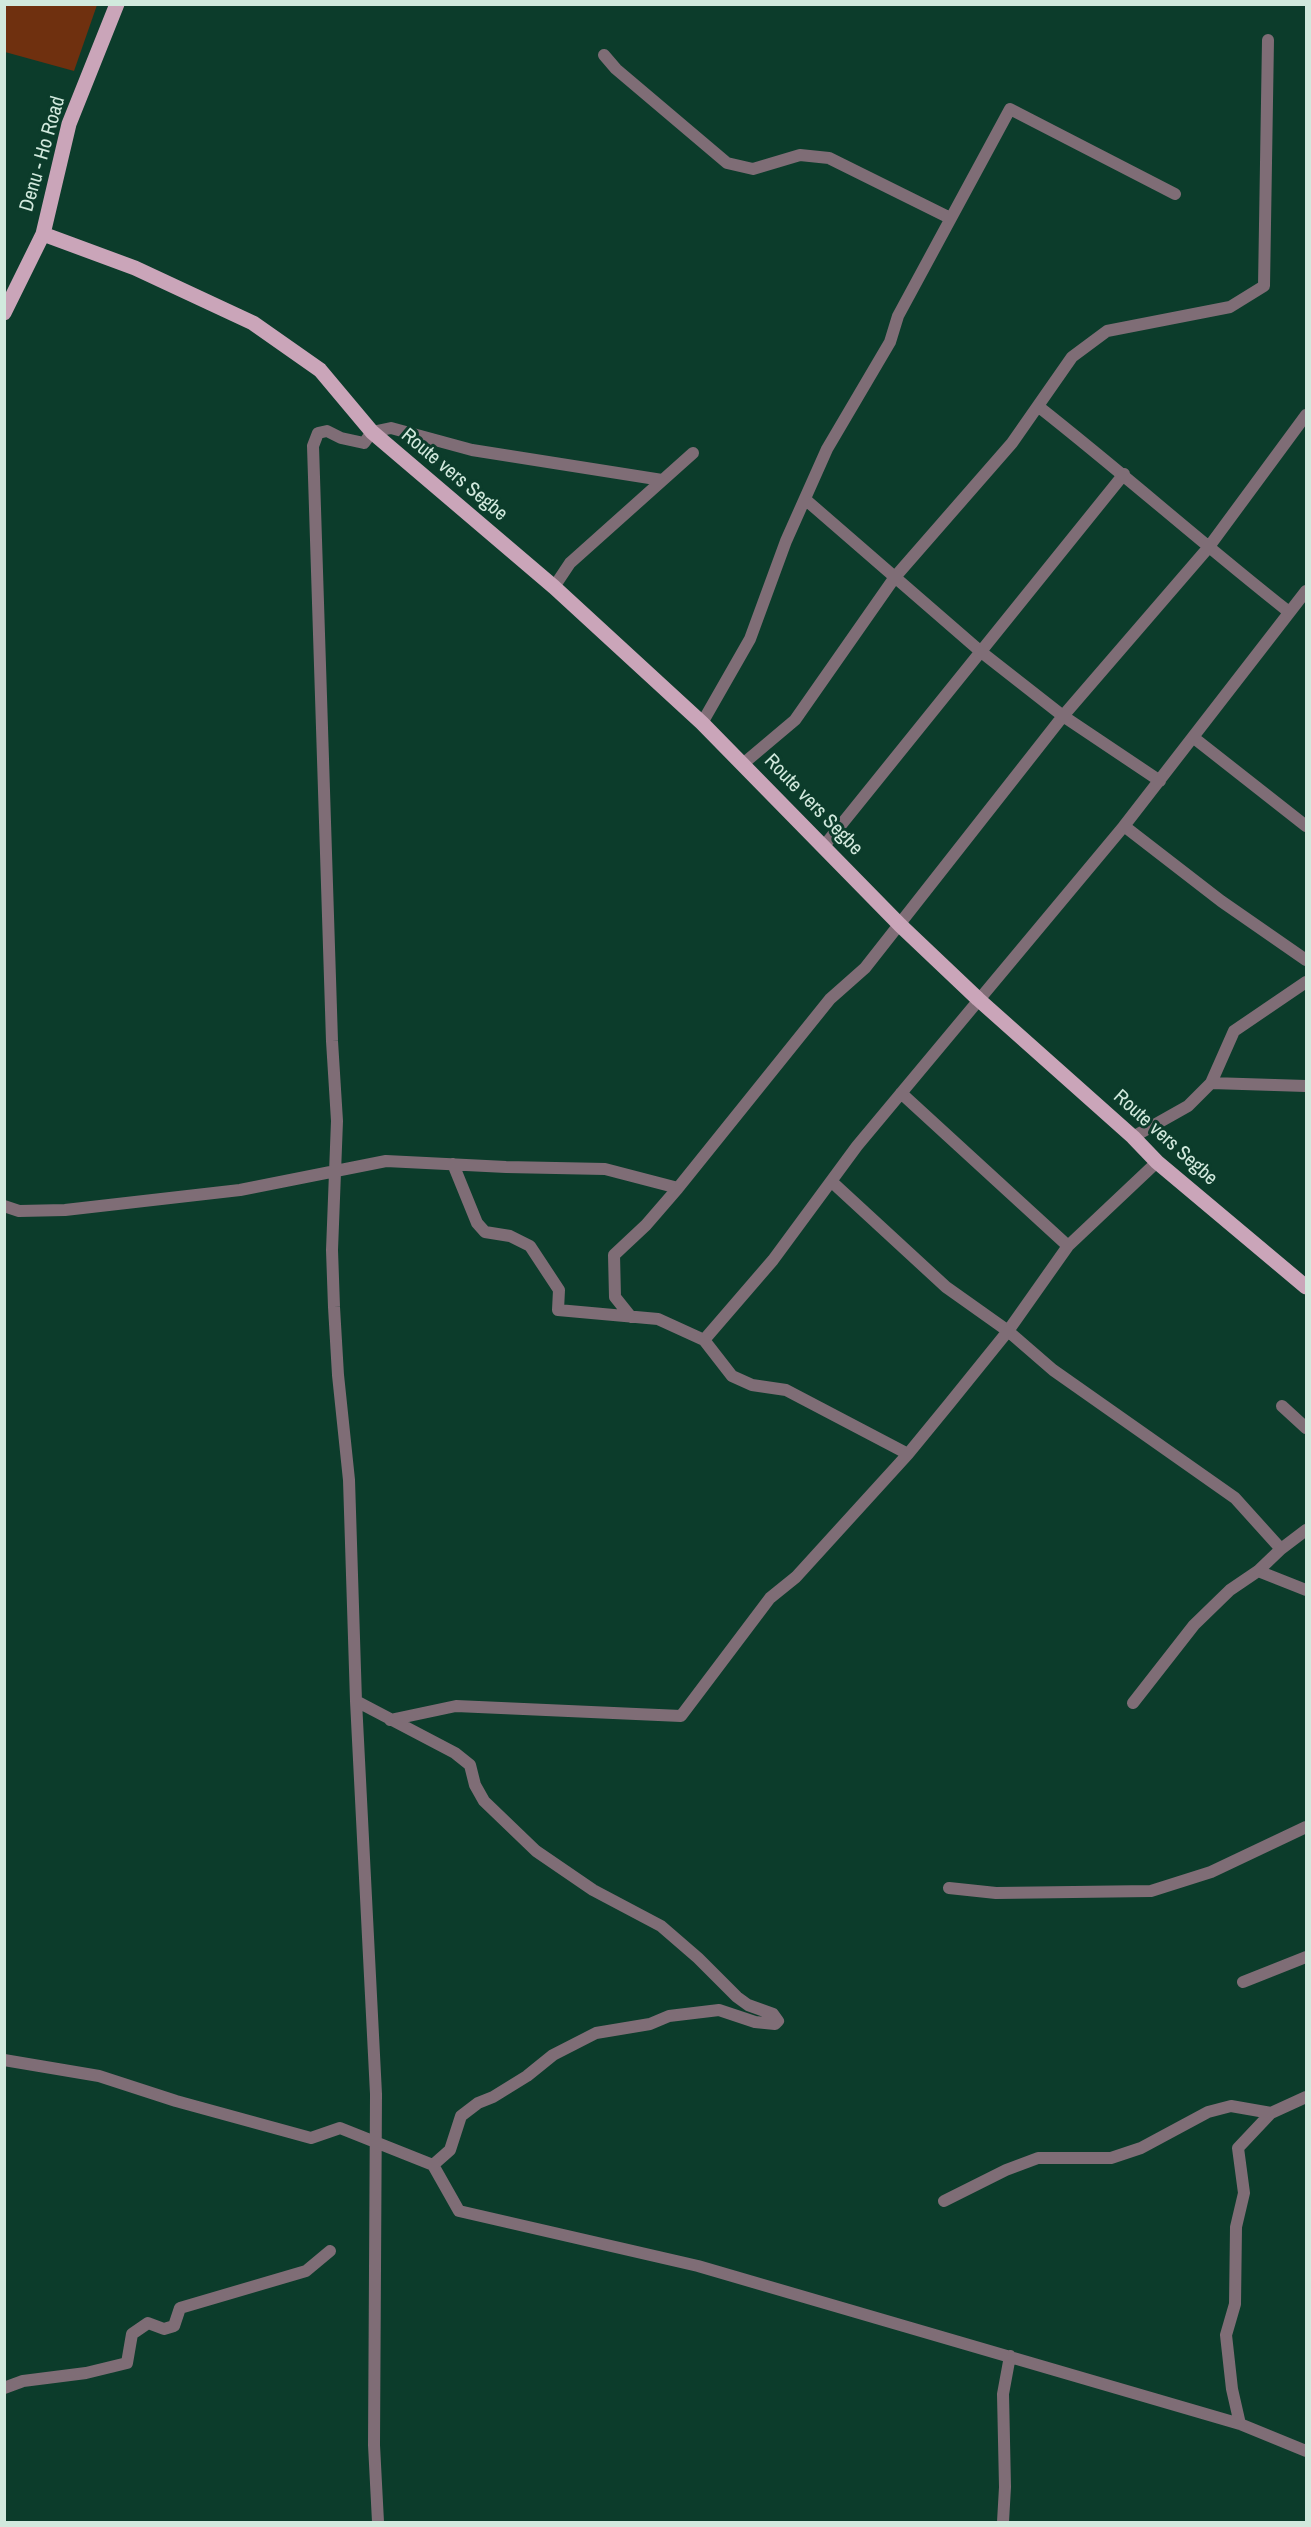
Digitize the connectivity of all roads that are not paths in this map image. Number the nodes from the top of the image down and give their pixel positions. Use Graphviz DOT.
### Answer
graph roads {
  1 [pos="117,4"];
  2 [pos="1268,40"];
  3 [pos="604,55"];
  4 [pos="1175,194"];
  5 [pos="950,218"];
  6 [pos="43,234"];
  7 [pos="4,313"];
  8 [pos="1039,407"];
  9 [pos="1306,415"];
  10 [pos="372,432"];
  11 [pos="693,453"];
  12 [pos="1124,474"];
  13 [pos="662,480"];
  14 [pos="807,500"];
  15 [pos="1208,548"];
  16 [pos="895,577"];
  17 [pos="554,586"];
  18 [pos="1306,591"];
  19 [pos="1289,612"];
  20 [pos="980,651"];
  21 [pos="1063,716"];
  22 [pos="702,723"];
  23 [pos="1194,738"];
  24 [pos="744,763"];
  25 [pos="1160,781"];
  26 [pos="1124,826"];
  27 [pos="1306,826"];
  28 [pos="824,846"];
  29 [pos="900,924"];
  30 [pos="1306,960"];
  31 [pos="1306,982"];
  32 [pos="978,999"];
  33 [pos="1211,1083"];
  34 [pos="1306,1086"];
  35 [pos="901,1093"];
  36 [pos="1133,1137"];
  37 [pos="1157,1162"];
  38 [pos="453,1164"];
  39 [pos="336,1170"];
  40 [pos="832,1182"];
  41 [pos="678,1188"];
  42 [pos="4,1206"];
  43 [pos="1068,1246"];
  44 [pos="1306,1287"];
  45 [pos="632,1317"];
  46 [pos="1008,1331"];
  47 [pos="704,1340"];
  48 [pos="1282,1406"];
  49 [pos="1306,1428"];
  50 [pos="908,1454"];
  51 [pos="1306,1530"];
  52 [pos="1281,1549"];
  53 [pos="1258,1571"];
  54 [pos="1306,1590"];
  55 [pos="357,1701"];
  56 [pos="1133,1703"];
  57 [pos="390,1720"];
  58 [pos="1306,1827"];
  59 [pos="949,1888"];
  60 [pos="1306,1957"];
  61 [pos="1243,1982"];
  62 [pos="4,2060"];
  63 [pos="1306,2097"];
  64 [pos="1271,2113"];
  65 [pos="375,2140"];
  66 [pos="433,2165"];
  67 [pos="944,2201"];
  68 [pos="330,2251"];
  69 [pos="1010,2356"];
  70 [pos="4,2388"];
  71 [pos="1240,2424"];
  72 [pos="1306,2451"];
  73 [pos="378,2523"];
  74 [pos="1003,2523"];
  1 -- 6 [label="main road, Denu - Ho Road"];
  2 -- 8 [label="street"];
  3 -- 5 [label="street"];
  4 -- 5 [label="street"];
  5 -- 14 [label="street"];
  6 -- 7 [label="main road, Denu - Ho Road"];
  6 -- 10 [label="main road, Route vers Segbe"];
  8 -- 12 [label="street"];
  8 -- 16 [label="street"];
  9 -- 15 [label="street"];
  10 -- 13 [label="street"];
  10 -- 17 [label="main road, Route vers Segbe"];
  10 -- 39 [label="street"];
  11 -- 13 [label="street"];
  12 -- 15 [label="street"];
  12 -- 20 [label="street"];
  13 -- 17 [label="street"];
  14 -- 16 [label="street"];
  14 -- 22 [label="street"];
  15 -- 19 [label="street"];
  15 -- 21 [label="street"];
  16 -- 20 [label="street"];
  16 -- 24 [label="street"];
  17 -- 22 [label="main road, Route vers Segbe"];
  18 -- 19 [label="street"];
  19 -- 23 [label="street"];
  20 -- 21 [label="street"];
  20 -- 28 [label="street"];
  21 -- 25 [label="street"];
  21 -- 29 [label="street"];
  22 -- 24 [label="main road, Route vers Segbe"];
  23 -- 25 [label="street"];
  23 -- 27 [label="street"];
  24 -- 28 [label="main road, Route vers Segbe"];
  25 -- 26 [label="street"];
  26 -- 30 [label="street"];
  26 -- 32 [label="street"];
  28 -- 29 [label="main road, Route vers Segbe"];
  29 -- 32 [label="main road, Route vers Segbe"];
  29 -- 41 [label="street"];
  31 -- 33 [label="street"];
  32 -- 35 [label="street"];
  32 -- 36 [label="main road, Route vers Segbe"];
  33 -- 34 [label="street"];
  33 -- 36 [label="street"];
  35 -- 40 [label="street"];
  35 -- 43 [label="street"];
  36 -- 37 [label="main road, Route vers Segbe"];
  37 -- 43 [label="street"];
  37 -- 44 [label="main road, Route vers Segbe"];
  38 -- 39 [label="street"];
  38 -- 41 [label="street"];
  38 -- 45 [label="street"];
  39 -- 42 [label="street"];
  39 -- 55 [label="street"];
  40 -- 46 [label="street"];
  40 -- 47 [label="street"];
  41 -- 45 [label="street"];
  43 -- 46 [label="street"];
  45 -- 47 [label="street"];
  46 -- 50 [label="street"];
  46 -- 52 [label="street"];
  47 -- 50 [label="street"];
  48 -- 49 [label="street"];
  50 -- 57 [label="street"];
  51 -- 52 [label="street"];
  52 -- 53 [label="street"];
  53 -- 54 [label="street"];
  53 -- 56 [label="street"];
  55 -- 57 [label="street"];
  55 -- 65 [label="street"];
  57 -- 66 [label="street"];
  58 -- 59 [label="street"];
  60 -- 61 [label="street"];
  62 -- 65 [label="street"];
  63 -- 64 [label="street"];
  64 -- 67 [label="street"];
  64 -- 71 [label="street"];
  65 -- 66 [label="street"];
  65 -- 73 [label="street"];
  66 -- 69 [label="street"];
  68 -- 70 [label="street"];
  69 -- 71 [label="street"];
  69 -- 74 [label="street"];
  71 -- 72 [label="street"];
}
